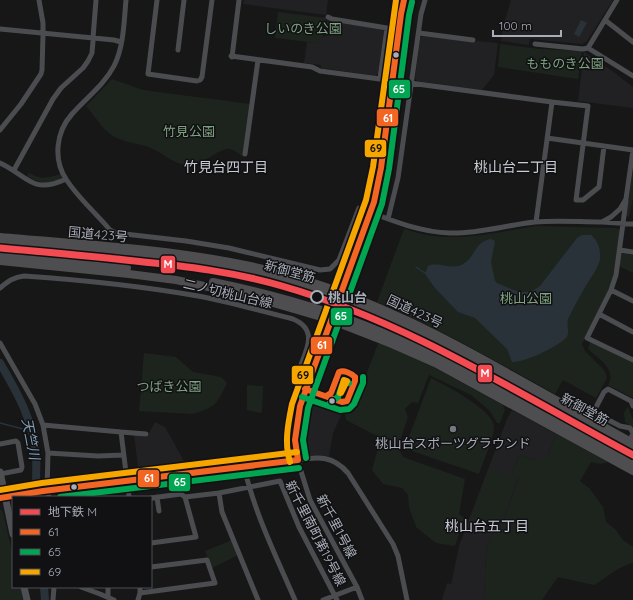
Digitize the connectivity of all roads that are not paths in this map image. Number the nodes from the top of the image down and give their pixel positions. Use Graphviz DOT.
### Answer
graph roads {
  1 [pos="39,0"];
  2 [pos="96,0"];
  3 [pos="126,0"];
  4 [pos="157,0"];
  5 [pos="184,0"];
  6 [pos="212,0"];
  7 [pos="239,0"];
  8 [pos="404,0"];
  9 [pos="410,0"];
  10 [pos="425,0"];
  11 [pos="618,0"];
  12 [pos="328,17"];
  13 [pos="605,20"];
  14 [pos="0,29"];
  15 [pos="418,33"];
  16 [pos="43,34"];
  17 [pos="93,39"];
  18 [pos="632,39"];
  19 [pos="473,40"];
  20 [pos="121,42"];
  21 [pos="535,44"];
  22 [pos="588,48"];
  23 [pos="178,50"];
  24 [pos="258,60"];
  25 [pos="633,76"];
  26 [pos="380,78"];
  27 [pos="396,80"];
  28 [pos="411,83"];
  29 [pos="552,102"];
  30 [pos="0,130"];
  31 [pos="547,138"];
  32 [pos="584,143"];
  33 [pos="604,146"];
  34 [pos="633,150"];
  35 [pos="245,154"];
  36 [pos="0,163"];
  37 [pos="14,170"];
  38 [pos="66,179"];
  39 [pos="626,199"];
  40 [pos="373,214"];
  41 [pos="388,219"];
  42 [pos="536,222"];
  43 [pos="602,222"];
  44 [pos="623,223"];
  45 [pos="633,224"];
  46 [pos="0,237"];
  47 [pos="0,243"];
  48 [pos="131,249"];
  49 [pos="620,250"];
  50 [pos="93,251"];
  51 [pos="633,252"];
  52 [pos="0,256"];
  53 [pos="0,261"];
  54 [pos="92,264"];
  55 [pos="129,274"];
  56 [pos="0,288"];
  57 [pos="611,290"];
  58 [pos="343,295"];
  59 [pos="633,301"];
  60 [pos="599,314"];
  61 [pos="334,319"];
  62 [pos="633,332"];
  63 [pos="0,343"];
  64 [pos="633,360"];
  65 [pos="308,390"];
  66 [pos="556,400"];
  67 [pos="633,406"];
  68 [pos="545,422"];
  69 [pos="43,426"];
  70 [pos="599,430"];
  71 [pos="121,432"];
  72 [pos="146,434"];
  73 [pos="593,441"];
  74 [pos="0,444"];
  75 [pos="632,444"];
  76 [pos="48,453"];
  77 [pos="123,455"];
  78 [pos="298,460"];
  79 [pos="633,463"];
  80 [pos="244,467"];
  81 [pos="633,471"];
  82 [pos="0,473"];
  83 [pos="126,480"];
  84 [pos="249,487"];
  85 [pos="45,491"];
  86 [pos="219,493"];
  87 [pos="48,496"];
  88 [pos="129,496"];
  89 [pos="185,496"];
  90 [pos="2,497"];
  91 [pos="157,497"];
  92 [pos="152,498"];
  93 [pos="159,511"];
  94 [pos="12,531"];
  95 [pos="152,543"];
  96 [pos="152,567"];
  97 [pos="357,587"];
  98 [pos="24,588"];
  99 [pos="54,588"];
  100 [pos="84,588"];
  101 [pos="108,588"];
  102 [pos="140,590"];
  103 [pos="108,597"];
  104 [pos="336,598"];
  105 [pos="27,600"];
  106 [pos="53,600"];
  107 [pos="114,600"];
  108 [pos="138,600"];
  109 [pos="258,600"];
  110 [pos="295,600"];
  111 [pos="323,600"];
  112 [pos="362,600"];
  113 [pos="407,600"];
  1 -- 16 [label="street"];
  2 -- 17 [label="street"];
  3 -- 20 [label="street"];
  4 -- 6 [label="street"];
  5 -- 23 [label="street"];
  7 -- 24 [label="street"];
  8 -- 27 [label="street"];
  9 -- 27 [label="street"];
  10 -- 15 [label="street"];
  11 -- 13 [label="street"];
  12 -- 26 [label="street"];
  13 -- 18 [label="street"];
  13 -- 22 [label="street"];
  14 -- 16 [label="street"];
  15 -- 19 [label="street"];
  15 -- 28 [label="street"];
  16 -- 17 [label="street"];
  16 -- 30 [label="street"];
  17 -- 20 [label="street"];
  17 -- 37 [label="street"];
  20 -- 38 [label="street"];
  21 -- 22 [label="street"];
  22 -- 25 [label="street"];
  24 -- 26 [label="street"];
  24 -- 35 [label="street"];
  26 -- 27 [label="street"];
  27 -- 28 [label="street"];
  27 -- 40 [label="street, 新千里1号線"];
  28 -- 29 [label="street"];
  28 -- 41 [label="street"];
  29 -- 31 [label="street"];
  29 -- 32 [label="street"];
  31 -- 32 [label="street"];
  31 -- 42 [label="street"];
  32 -- 33 [label="street"];
  32 -- 33 [label="street"];
  33 -- 34 [label="street"];
  34 -- 39 [label="street"];
  36 -- 37 [label="street"];
  37 -- 38 [label="street"];
  38 -- 40 [label="street"];
  39 -- 43 [label="street"];
  39 -- 44 [label="street"];
  40 -- 41 [label="street"];
  40 -- 58 [label="street, 新千里1号線"];
  41 -- 42 [label="street"];
  42 -- 43 [label="street"];
  43 -- 44 [label="street"];
  44 -- 45 [label="street"];
  44 -- 49 [label="street"];
  46 -- 48 [label="highway, 国道423号"];
  47 -- 50 [label="highway, 新御堂筋"];
  48 -- 50 [label="highway"];
  48 -- 58 [label="highway, 国道423号"];
  49 -- 51 [label="street"];
  49 -- 57 [label="street"];
  50 -- 70 [label="highway, 新御堂筋"];
  52 -- 54 [label="highway, 新御堂筋"];
  53 -- 55 [label="highway"];
  54 -- 55 [label="highway"];
  54 -- 73 [label="highway, 新御堂筋"];
  55 -- 61 [label="highway"];
  56 -- 65 [label="street, 二ノ切桃山台線"];
  57 -- 59 [label="street"];
  57 -- 60 [label="street"];
  58 -- 61 [label="street, 新千里1号線, bridge"];
  58 -- 66 [label="highway, 国道423号"];
  60 -- 62 [label="street"];
  60 -- 64 [label="street"];
  61 -- 65 [label="street, 新千里1号線"];
  61 -- 68 [label="highway"];
  63 -- 69 [label="street"];
  65 -- 78 [label="street, 新千里1号線"];
  66 -- 70 [label="highway"];
  66 -- 75 [label="highway, 国道423号"];
  67 -- 75 [label="street"];
  68 -- 73 [label="highway"];
  68 -- 81 [label="highway"];
  69 -- 71 [label="street"];
  69 -- 76 [label="street"];
  70 -- 75 [label="highway, 新御堂筋"];
  71 -- 72 [label="street"];
  71 -- 77 [label="street"];
  73 -- 79 [label="highway, 新御堂筋"];
  74 -- 82 [label="street"];
  76 -- 77 [label="street"];
  76 -- 85 [label="street"];
  77 -- 83 [label="street"];
  78 -- 80 [label="street"];
  78 -- 97 [label="street, 新千里1号線"];
  78 -- 113 [label="street"];
  80 -- 83 [label="street"];
  80 -- 84 [label="street"];
  82 -- 90 [label="main road"];
  83 -- 85 [label="street"];
  83 -- 88 [label="street"];
  84 -- 86 [label="street, 新千里南町第19号線"];
  84 -- 104 [label="street, 新千里南町第19号線"];
  84 -- 110 [label="street"];
  85 -- 87 [label="street"];
  85 -- 90 [label="street"];
  86 -- 89 [label="street, 新千里南町第19号線"];
  86 -- 109 [label="street"];
  89 -- 91 [label="street, 新千里南町第19号線"];
  89 -- 95 [label="street"];
  90 -- 94 [label="main road"];
  91 -- 92 [label="street, 新千里南町第19号線"];
  91 -- 93 [label="street"];
  96 -- 102 [label="street"];
  97 -- 104 [label="street"];
  97 -- 112 [label="street, 新千里1号線"];
  98 -- 105 [label="main road"];
  99 -- 106 [label="street"];
  100 -- 103 [label="street"];
  101 -- 103 [label="street"];
  102 -- 108 [label="street"];
  103 -- 107 [label="street"];
  104 -- 111 [label="street"];
}
